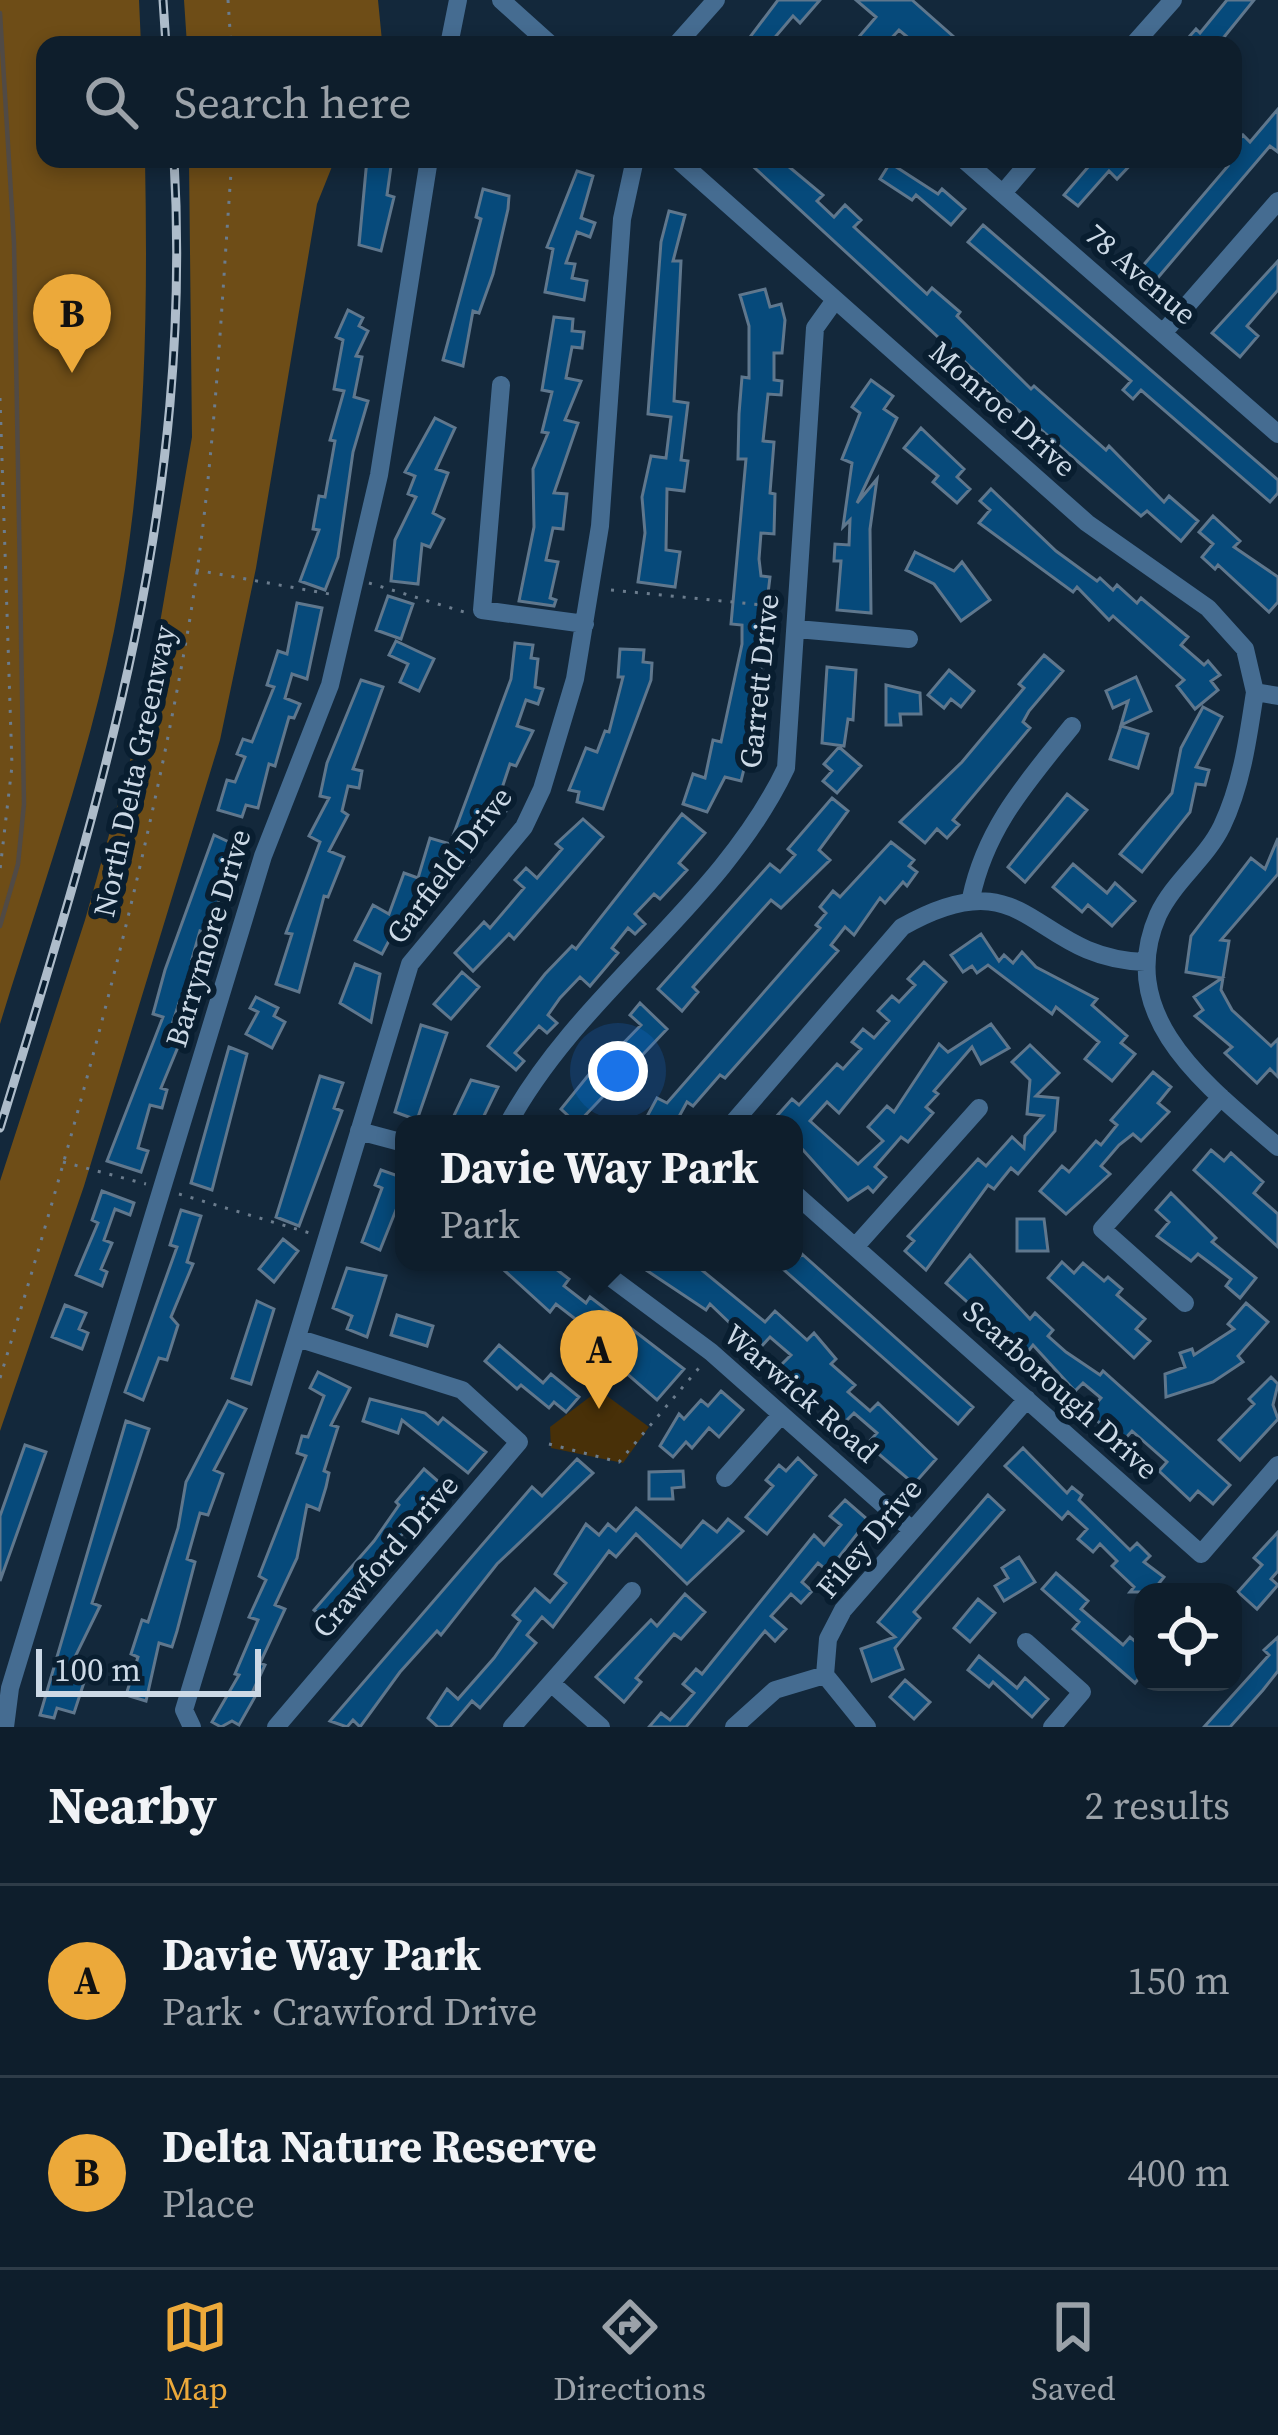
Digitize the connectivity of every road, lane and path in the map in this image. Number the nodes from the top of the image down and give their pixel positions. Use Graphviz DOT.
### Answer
graph roads {
  1 [pos="229,0"];
  2 [pos="458,0"];
  3 [pos="501,0"];
  4 [pos="716,0"];
  5 [pos="1173,0"];
  6 [pos="231,36"];
  7 [pos="451,36"];
  8 [pos="541,36"];
  9 [pos="684,36"];
  10 [pos="1141,36"];
  11 [pos="231,168"];
  12 [pos="428,168"];
  13 [pos="633,168"];
  14 [pos="687,168"];
  15 [pos="974,168"];
  16 [pos="1025,168"];
  17 [pos="1003,193"];
  18 [pos="1278,201"];
  19 [pos="836,300"];
  20 [pos="1163,332"];
  21 [pos="501,385"];
  22 [pos="0,398"];
  23 [pos="1278,434"];
  24 [pos="195,569"];
  25 [pos="374,584"];
  26 [pos="611,590"];
  27 [pos="330,594"];
  28 [pos="787,607"];
  29 [pos="475,615"];
  30 [pos="585,625"];
  31 [pos="797,629"];
  32 [pos="909,639"];
  33 [pos="1255,692"];
  34 [pos="1278,696"];
  35 [pos="1072,726"];
  36 [pos="0,870"];
  37 [pos="970,898"];
  38 [pos="1145,962"];
  39 [pos="1221,1097"];
  40 [pos="979,1108"];
  41 [pos="514,1115"];
  42 [pos="740,1115"];
  43 [pos="359,1131"];
  44 [pos="395,1141"];
  45 [pos="1278,1147"];
  46 [pos="61,1162"];
  47 [pos="142,1183"];
  48 [pos="179,1194"];
  49 [pos="803,1200"];
  50 [pos="315,1234"];
  51 [pos="855,1246"];
  52 [pos="602,1271"];
  53 [pos="1185,1303"];
  54 [pos="297,1338"];
  55 [pos="707,1359"];
  56 [pos="0,1378"];
  57 [pos="1027,1399"];
  58 [pos="781,1415"];
  59 [pos="549,1444"];
  60 [pos="1278,1465"];
  61 [pos="725,1478"];
  62 [pos="912,1531"];
  63 [pos="632,1591"];
  64 [pos="1026,1642"];
  65 [pos="825,1675"];
  66 [pos="551,1683"];
  67 [pos="5,1727"];
  68 [pos="191,1727"];
  69 [pos="276,1727"];
  70 [pos="512,1727"];
  71 [pos="601,1727"];
  72 [pos="734,1727"];
  73 [pos="867,1727"];
  74 [pos="1052,1727"];
  1 -- 6 [label="path"];
  2 -- 7 [label="street"];
  3 -- 8 [label="street"];
  4 -- 9 [label="street"];
  5 -- 10 [label="street"];
  11 -- 24 [label="path, North Delta Greenway"];
  12 -- 67 [label="street, Barrymore Drive"];
  13 -- 30 [label="street, Garfield Drive"];
  14 -- 19 [label="street, Monroe Drive"];
  15 -- 17 [label="street, 78 Avenue"];
  16 -- 17 [label="street"];
  17 -- 20 [label="street, 78 Avenue"];
  18 -- 20 [label="street"];
  19 -- 31 [label="street, Garrett Drive"];
  19 -- 33 [label="street, Monroe Drive"];
  20 -- 23 [label="street, 78 Avenue"];
  21 -- 30 [label="street"];
  22 -- 36 [label="path"];
  24 -- 27 [label="path"];
  24 -- 46 [label="path, North Delta Greenway"];
  25 -- 29 [label="path"];
  26 -- 28 [label="path"];
  30 -- 43 [label="street, Garfield Drive"];
  31 -- 32 [label="street"];
  31 -- 41 [label="street, Garrett Drive"];
  33 -- 34 [label="street"];
  33 -- 38 [label="street"];
  35 -- 37 [label="street"];
  37 -- 38 [label="street"];
  37 -- 42 [label="street"];
  38 -- 39 [label="street"];
  39 -- 45 [label="street"];
  39 -- 53 [label="street"];
  40 -- 51 [label="street"];
  43 -- 44 [label="street"];
  43 -- 54 [label="street, Garfield Drive"];
  46 -- 47 [label="path"];
  46 -- 56 [label="path, North Delta Greenway"];
  48 -- 50 [label="path"];
  49 -- 51 [label="street, Scarborough Drive"];
  51 -- 57 [label="street, Scarborough Drive"];
  52 -- 58 [label="street, Warwick Road"];
  54 -- 68 [label="street, Garfield Drive"];
  54 -- 69 [label="street, Crawford Drive"];
  55 -- 59 [label="path"];
  57 -- 60 [label="street, Scarborough Drive"];
  57 -- 62 [label="street, Filey Drive"];
  58 -- 61 [label="street"];
  58 -- 62 [label="street, Warwick Road"];
  62 -- 65 [label="street, Filey Drive"];
  63 -- 66 [label="street"];
  64 -- 74 [label="street"];
  65 -- 72 [label="street"];
  65 -- 73 [label="street"];
  66 -- 70 [label="street"];
  66 -- 71 [label="street"];
}
